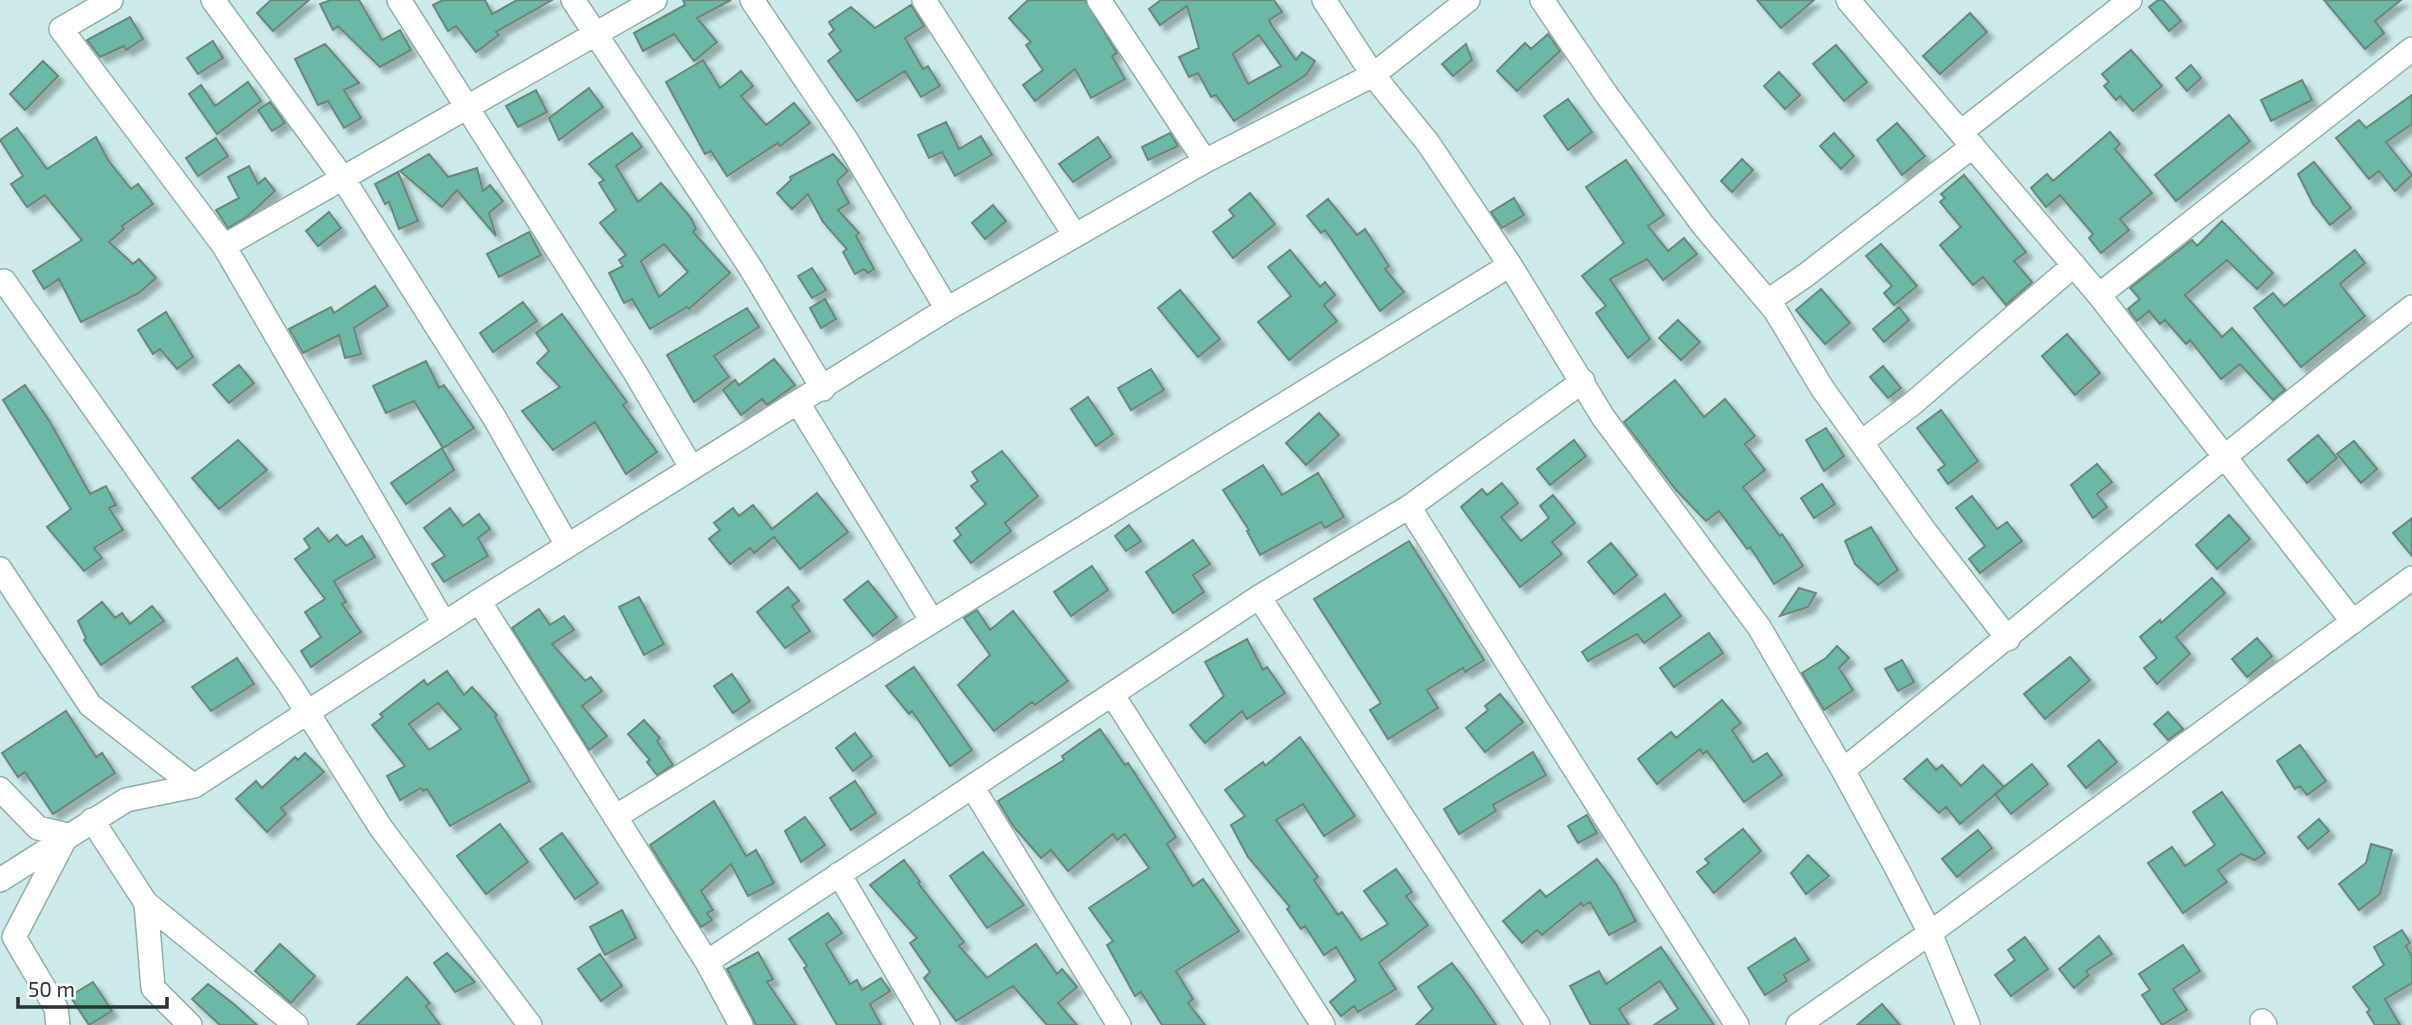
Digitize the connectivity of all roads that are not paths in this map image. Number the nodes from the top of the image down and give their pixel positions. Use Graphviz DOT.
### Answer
graph roads {
  1 [pos="111,0"];
  2 [pos="214,0"];
  3 [pos="399,0"];
  4 [pos="573,0"];
  5 [pos="655,0"];
  6 [pos="752,0"];
  7 [pos="924,0"];
  8 [pos="1099,0"];
  9 [pos="1324,0"];
  10 [pos="1468,0"];
  11 [pos="1542,0"];
  12 [pos="1848,0"];
  13 [pos="2126,1"];
  14 [pos="595,33"];
  15 [pos="2412,49"];
  16 [pos="1373,75"];
  17 [pos="468,104"];
  18 [pos="1967,139"];
  19 [pos="1205,161"];
  20 [pos="342,177"];
  21 [pos="1074,234"];
  22 [pos="224,246"];
  23 [pos="1510,265"];
  24 [pos="2074,265"];
  25 [pos="4,281"];
  26 [pos="2099,295"];
  27 [pos="1768,301"];
  28 [pos="2412,307"];
  29 [pos="947,309"];
  30 [pos="1583,381"];
  31 [pos="823,389"];
  32 [pos="798,404"];
  33 [pos="1863,441"];
  34 [pos="2224,454"];
  35 [pos="691,467"];
  36 [pos="1409,507"];
  37 [pos="567,545"];
  38 [pos="0,569"];
  39 [pos="2412,578"];
  40 [pos="1259,597"];
  41 [pos="479,601"];
  42 [pos="932,621"];
  43 [pos="2353,622"];
  44 [pos="444,624"];
  45 [pos="2008,639"];
  46 [pos="1112,694"];
  47 [pos="307,712"];
  48 [pos="1843,770"];
  49 [pos="194,786"];
  50 [pos="973,788"];
  51 [pos="0,789"];
  52 [pos="615,817"];
  53 [pos="92,821"];
  54 [pos="67,835"];
  55 [pos="839,874"];
  56 [pos="0,880"];
  57 [pos="146,903"];
  58 [pos="1930,933"];
  59 [pos="707,962"];
  60 [pos="58,1025"];
  61 [pos="190,1025"];
  62 [pos="296,1025"];
  63 [pos="530,1025"];
  64 [pos="741,1025"];
  65 [pos="928,1025"];
  66 [pos="1119,1025"];
  67 [pos="1323,1025"];
  68 [pos="1538,1025"];
  69 [pos="1737,1025"];
  70 [pos="1798,1025"];
  71 [pos="1968,1025"];
  1 -- 22 [label="street"];
  2 -- 20 [label="street"];
  3 -- 17 [label="street"];
  4 -- 14 [label="street"];
  5 -- 14 [label="street"];
  6 -- 29 [label="street"];
  7 -- 21 [label="street"];
  8 -- 19 [label="street"];
  9 -- 16 [label="street"];
  10 -- 16 [label="street"];
  11 -- 27 [label="street"];
  12 -- 18 [label="street"];
  13 -- 18 [label="street"];
  14 -- 17 [label="street"];
  14 -- 31 [label="street"];
  15 -- 26 [label="street"];
  16 -- 19 [label="street"];
  16 -- 23 [label="street"];
  17 -- 20 [label="street"];
  17 -- 35 [label="street"];
  18 -- 24 [label="street"];
  18 -- 27 [label="street"];
  19 -- 21 [label="street"];
  20 -- 22 [label="street"];
  20 -- 37 [label="street"];
  21 -- 29 [label="street"];
  22 -- 44 [label="street"];
  23 -- 30 [label="street"];
  23 -- 42 [label="street"];
  24 -- 26 [label="street"];
  24 -- 33 [label="street"];
  25 -- 47 [label="street"];
  26 -- 34 [label="street"];
  27 -- 33 [label="street"];
  28 -- 34 [label="street"];
  29 -- 31 [label="street"];
  30 -- 36 [label="street"];
  30 -- 48 [label="street"];
  31 -- 32 [label="street"];
  32 -- 35 [label="street"];
  32 -- 42 [label="street"];
  33 -- 45 [label="street"];
  34 -- 43 [label="street"];
  34 -- 45 [label="street"];
  35 -- 37 [label="street"];
  36 -- 40 [label="street"];
  36 -- 69 [label="street"];
  37 -- 41 [label="street"];
  38 -- 49 [label="street"];
  39 -- 43 [label="street"];
  40 -- 46 [label="street"];
  40 -- 68 [label="street"];
  41 -- 44 [label="street"];
  41 -- 52 [label="street"];
  42 -- 52 [label="street"];
  43 -- 58 [label="street"];
  44 -- 47 [label="street"];
  45 -- 48 [label="street"];
  46 -- 50 [label="street"];
  46 -- 67 [label="street"];
  47 -- 49 [label="street"];
  47 -- 63 [label="street"];
  48 -- 58 [label="street"];
  49 -- 53 [label="street"];
  50 -- 55 [label="street"];
  50 -- 66 [label="street"];
  51 -- 54 [label="street"];
  52 -- 59 [label="street"];
  53 -- 54 [label="street"];
  53 -- 57 [label="street"];
  54 -- 56 [label="street"];
  54 -- 60 [label="street"];
  55 -- 59 [label="street"];
  55 -- 65 [label="street"];
  57 -- 61 [label="street"];
  57 -- 62 [label="street"];
  58 -- 70 [label="street"];
  58 -- 71 [label="street"];
  59 -- 64 [label="street"];
}
